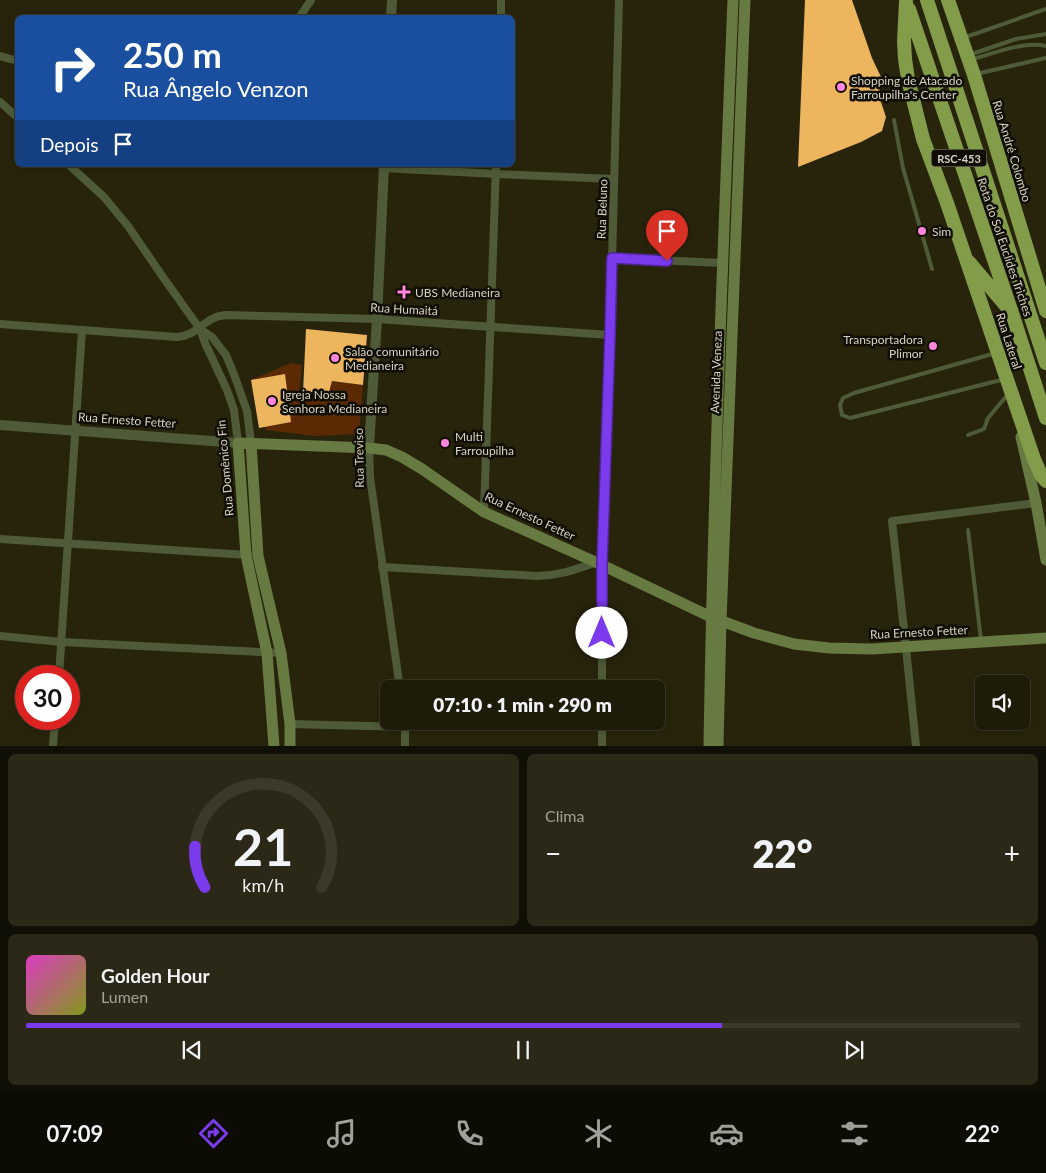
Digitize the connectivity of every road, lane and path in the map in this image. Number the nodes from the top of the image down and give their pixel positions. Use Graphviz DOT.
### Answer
graph roads {
  1 [pos="311,0"];
  2 [pos="392,0"];
  3 [pos="501,0"];
  4 [pos="619,0"];
  5 [pos="733,0"];
  6 [pos="745,0"];
  7 [pos="927,0"];
  8 [pos="948,0"];
  9 [pos="906,1"];
  10 [pos="1046,9"];
  11 [pos="301,15"];
  12 [pos="391,15"];
  13 [pos="501,15"];
  14 [pos="1046,34"];
  15 [pos="961,39"];
  16 [pos="1046,46"];
  17 [pos="737,50"];
  18 [pos="0,56"];
  19 [pos="946,58"];
  20 [pos="968,58"];
  21 [pos="1046,58"];
  22 [pos="15,60"];
  23 [pos="974,75"];
  24 [pos="0,102"];
  25 [pos="15,115"];
  26 [pos="894,120"];
  27 [pos="733,146"];
  28 [pos="71,167"];
  29 [pos="384,167"];
  30 [pos="398,167"];
  31 [pos="496,167"];
  32 [pos="496,174"];
  33 [pos="614,179"];
  34 [pos="1009,193"];
  35 [pos="725,204"];
  36 [pos="737,205"];
  37 [pos="964,255"];
  38 [pos="612,258"];
  39 [pos="722,263"];
  40 [pos="932,269"];
  41 [pos="1046,311"];
  42 [pos="1012,313"];
  43 [pos="377,319"];
  44 [pos="0,324"];
  45 [pos="491,326"];
  46 [pos="200,329"];
  47 [pos="82,330"];
  48 [pos="610,335"];
  49 [pos="998,352"];
  50 [pos="1046,363"];
  51 [pos="1008,385"];
  52 [pos="1046,418"];
  53 [pos="0,426"];
  54 [pos="76,430"];
  55 [pos="968,436"];
  56 [pos="238,443"];
  57 [pos="251,443"];
  58 [pos="369,448"];
  59 [pos="1046,481"];
  60 [pos="1036,503"];
  61 [pos="484,512"];
  62 [pos="968,530"];
  63 [pos="0,539"];
  64 [pos="68,544"];
  65 [pos="252,556"];
  66 [pos="1046,560"];
  67 [pos="599,563"];
  68 [pos="382,567"];
  69 [pos="716,619"];
  70 [pos="0,636"];
  71 [pos="1046,638"];
  72 [pos="62,642"];
  73 [pos="981,643"];
  74 [pos="906,648"];
  75 [pos="267,653"];
  76 [pos="281,653"];
  77 [pos="60,665"];
  78 [pos="399,680"];
  79 [pos="602,680"];
  80 [pos="290,724"];
  81 [pos="380,724"];
  82 [pos="54,730"];
  83 [pos="405,730"];
  84 [pos="602,730"];
  85 [pos="53,746"];
  86 [pos="274,746"];
  87 [pos="290,746"];
  88 [pos="405,746"];
  89 [pos="602,746"];
  90 [pos="709,746"];
  91 [pos="718,746"];
  92 [pos="916,746"];
  1 -- 11 [label="street"];
  2 -- 12 [label="street"];
  3 -- 13 [label="street"];
  4 -- 33 [label="street, Rua Beluno"];
  5 -- 17 [label="main road, Avenida Veneza"];
  6 -- 17 [label="main road, Avenida Veneza"];
  7 -- 19 [label="highway, Rota do Sol Euclides Triches / RSC-453"];
  8 -- 15 [label="highway, Rua André Colombo"];
  9 -- 37 [label="highway, Rua Lateral"];
  9 -- 42 [label="highway, Rota do Sol Euclides Triches / RSC-453"];
  10 -- 15 [label="lane"];
  14 -- 20 [label="lane"];
  15 -- 20 [label="highway, Rua André Colombo"];
  16 -- 20 [label="lane"];
  17 -- 27 [label="main road, Avenida Veneza"];
  18 -- 22 [label="street"];
  19 -- 34 [label="highway"];
  19 -- 50 [label="highway, Rota do Sol Euclides Triches / RSC-453"];
  20 -- 23 [label="highway, Rua André Colombo"];
  21 -- 23 [label="lane"];
  23 -- 34 [label="highway, Rua André Colombo"];
  24 -- 25 [label="street"];
  26 -- 40 [label="lane"];
  27 -- 35 [label="main road, Avenida Veneza"];
  27 -- 36 [label="main road, Avenida Veneza"];
  28 -- 46 [label="street"];
  29 -- 43 [label="street, Rua Treviso"];
  30 -- 32 [label="street"];
  31 -- 32 [label="street"];
  32 -- 33 [label="street"];
  32 -- 45 [label="street"];
  33 -- 38 [label="street, Rua Beluno"];
  34 -- 41 [label="highway, Rua André Colombo"];
  35 -- 36 [label="main road"];
  35 -- 39 [label="main road, Avenida Veneza"];
  36 -- 69 [label="main road, Avenida Veneza"];
  37 -- 42 [label="highway"];
  37 -- 49 [label="highway, Rua Lateral"];
  38 -- 39 [label="street"];
  38 -- 48 [label="street, Rua Beluno"];
  39 -- 69 [label="main road, Avenida Veneza"];
  42 -- 52 [label="highway, Rota do Sol Euclides Triches / RSC-453"];
  43 -- 45 [label="street, Rua Humaitá"];
  43 -- 46 [label="street, Rua Humaitá"];
  43 -- 58 [label="street, Rua Treviso"];
  44 -- 47 [label="street, Rua Humaitá"];
  45 -- 48 [label="street, Rua Humaitá"];
  45 -- 61 [label="street"];
  46 -- 47 [label="street, Rua Humaitá"];
  46 -- 56 [label="street, Rua Domênico Fin"];
  46 -- 57 [label="street, Rua Domênico Fin"];
  47 -- 54 [label="street"];
  48 -- 67 [label="street, Rua Beluno"];
  49 -- 51 [label="highway, Rua Lateral"];
  49 -- 51 [label="lane"];
  51 -- 55 [label="lane"];
  51 -- 59 [label="highway"];
  51 -- 60 [label="main road, Rua Lateral"];
  53 -- 54 [label="street, Rua Ernesto Fetter"];
  54 -- 56 [label="street, Rua Ernesto Fetter"];
  54 -- 64 [label="street"];
  56 -- 57 [label="main road, Rua Ernesto Fetter"];
  56 -- 65 [label="main road, Rua Domênico Fin"];
  57 -- 58 [label="main road, Rua Ernesto Fetter"];
  57 -- 65 [label="main road, Rua Domênico Fin"];
  58 -- 61 [label="main road, Rua Ernesto Fetter"];
  58 -- 68 [label="street, Rua Treviso"];
  60 -- 66 [label="main road, Rua Lateral"];
  60 -- 74 [label="street"];
  61 -- 67 [label="main road, Rua Ernesto Fetter"];
  62 -- 73 [label="lane"];
  63 -- 64 [label="street"];
  64 -- 65 [label="street"];
  64 -- 72 [label="street"];
  65 -- 75 [label="main road, Rua Domênico Fin"];
  65 -- 76 [label="main road, Rua Domênico Fin"];
  67 -- 68 [label="street"];
  67 -- 69 [label="main road, Rua Ernesto Fetter"];
  67 -- 79 [label="street, Rua Beluno"];
  68 -- 78 [label="street, Rua Treviso"];
  69 -- 74 [label="main road, Rua Ernesto Fetter"];
  69 -- 90 [label="main road, Avenida Veneza"];
  69 -- 91 [label="main road, Avenida Veneza"];
  70 -- 72 [label="street"];
  71 -- 73 [label="main road, Rua Ernesto Fetter"];
  72 -- 75 [label="street"];
  72 -- 77 [label="street"];
  73 -- 74 [label="main road, Rua Ernesto Fetter"];
  74 -- 92 [label="street"];
  75 -- 76 [label="street"];
  75 -- 86 [label="main road, Rua Domênico Fin"];
  76 -- 80 [label="main road, Rua Domênico Fin"];
  80 -- 81 [label="street"];
  80 -- 87 [label="main road, Rua Domênico Fin"];
  82 -- 85 [label="street"];
  83 -- 88 [label="street"];
  84 -- 89 [label="street"];
}
